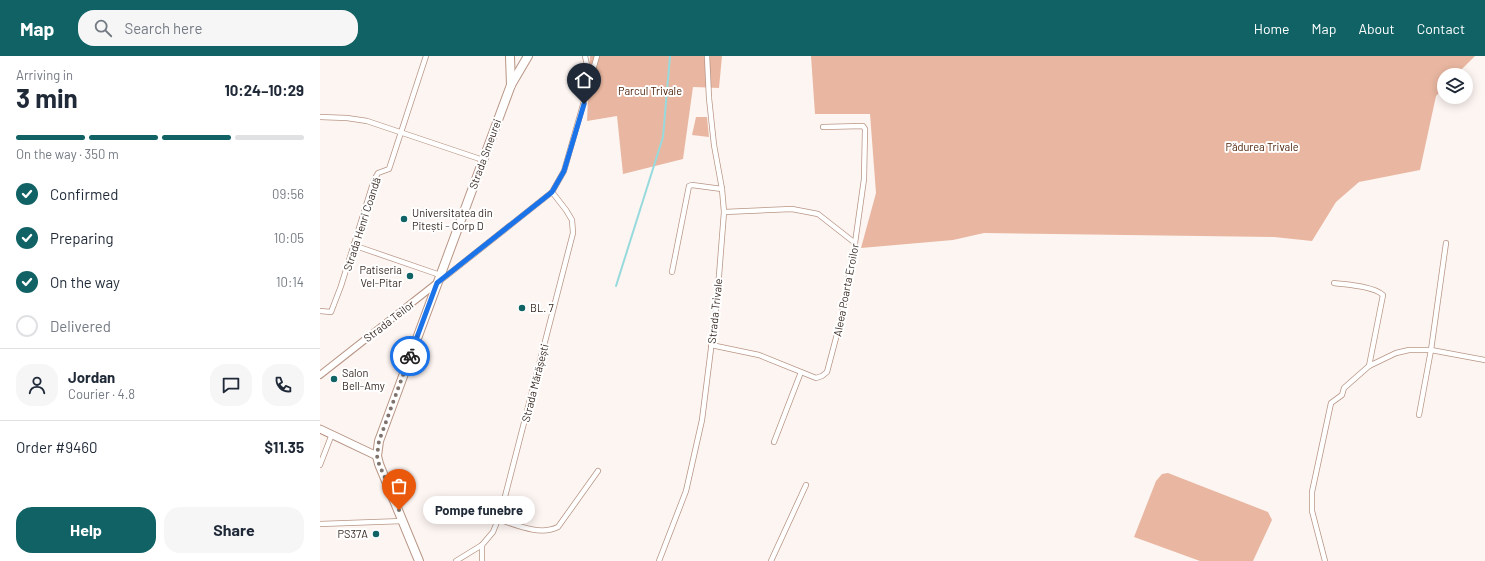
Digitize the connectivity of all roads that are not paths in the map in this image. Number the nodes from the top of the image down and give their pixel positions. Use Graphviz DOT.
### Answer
graph roads {
  1 [pos="426,56"];
  2 [pos="509,56"];
  3 [pos="585,56"];
  4 [pos="597,56"];
  5 [pos="707,56"];
  6 [pos="526,58"];
  7 [pos="511,85"];
  8 [pos="586,96"];
  9 [pos="320,117"];
  10 [pos="823,127"];
  11 [pos="401,132"];
  12 [pos="483,160"];
  13 [pos="722,189"];
  14 [pos="552,192"];
  15 [pos="724,212"];
  16 [pos="855,243"];
  17 [pos="1446,243"];
  18 [pos="353,245"];
  19 [pos="672,272"];
  20 [pos="440,275"];
  21 [pos="437,283"];
  22 [pos="1334,283"];
  23 [pos="320,311"];
  24 [pos="712,345"];
  25 [pos="1430,350"];
  26 [pos="1485,360"];
  27 [pos="1369,366"];
  28 [pos="801,372"];
  29 [pos="320,375"];
  30 [pos="1419,415"];
  31 [pos="320,428"];
  32 [pos="332,434"];
  33 [pos="774,442"];
  34 [pos="377,456"];
  35 [pos="320,465"];
  36 [pos="598,471"];
  37 [pos="806,485"];
  38 [pos="498,520"];
  39 [pos="403,521"];
  40 [pos="320,524"];
  41 [pos="482,545"];
  42 [pos="419,561"];
  43 [pos="456,561"];
  44 [pos="482,561"];
  45 [pos="659,561"];
  46 [pos="771,561"];
  47 [pos="1325,561"];
  1 -- 11 [label="street"];
  2 -- 6 [label="main road"];
  2 -- 7 [label="main road, Strada Smeurei"];
  3 -- 8 [label="street"];
  4 -- 8 [label="street, Strada Teilor"];
  5 -- 13 [label="street, Strada Trivale"];
  6 -- 7 [label="main road, Strada Smeurei"];
  7 -- 12 [label="main road, Strada Smeurei"];
  8 -- 14 [label="street, Strada Teilor"];
  9 -- 11 [label="street"];
  10 -- 16 [label="street, Aleea Poarta Eroilor"];
  11 -- 12 [label="street"];
  11 -- 18 [label="street, Strada Henri Coandă"];
  12 -- 20 [label="main road, Strada Smeurei"];
  13 -- 15 [label="street, Strada Trivale"];
  13 -- 19 [label="street"];
  14 -- 21 [label="street, Strada Teilor"];
  14 -- 38 [label="street, Strada Mărășești"];
  15 -- 16 [label="street"];
  15 -- 24 [label="street, Strada Trivale"];
  16 -- 28 [label="street, Aleea Poarta Eroilor"];
  17 -- 25 [label="street"];
  18 -- 20 [label="street"];
  18 -- 23 [label="street, Strada Henri Coandă"];
  20 -- 21 [label="main road, Strada Smeurei"];
  21 -- 29 [label="street, Strada Teilor"];
  21 -- 34 [label="main road, Strada Smeurei"];
  22 -- 27 [label="street"];
  24 -- 28 [label="street, Aleea Poarta Eroilor"];
  24 -- 45 [label="street, Strada Trivale"];
  25 -- 26 [label="street"];
  25 -- 27 [label="street"];
  25 -- 30 [label="street"];
  27 -- 47 [label="street"];
  28 -- 33 [label="street"];
  31 -- 32 [label="main road"];
  32 -- 34 [label="main road"];
  32 -- 35 [label="street"];
  34 -- 39 [label="main road, Strada Smeurei"];
  36 -- 38 [label="street"];
  37 -- 46 [label="street"];
  38 -- 41 [label="street, Strada Mărășești"];
  39 -- 40 [label="street"];
  39 -- 42 [label="main road, Strada Smeurei"];
  41 -- 43 [label="street, Strada Mărășești"];
  41 -- 44 [label="street"];
}
